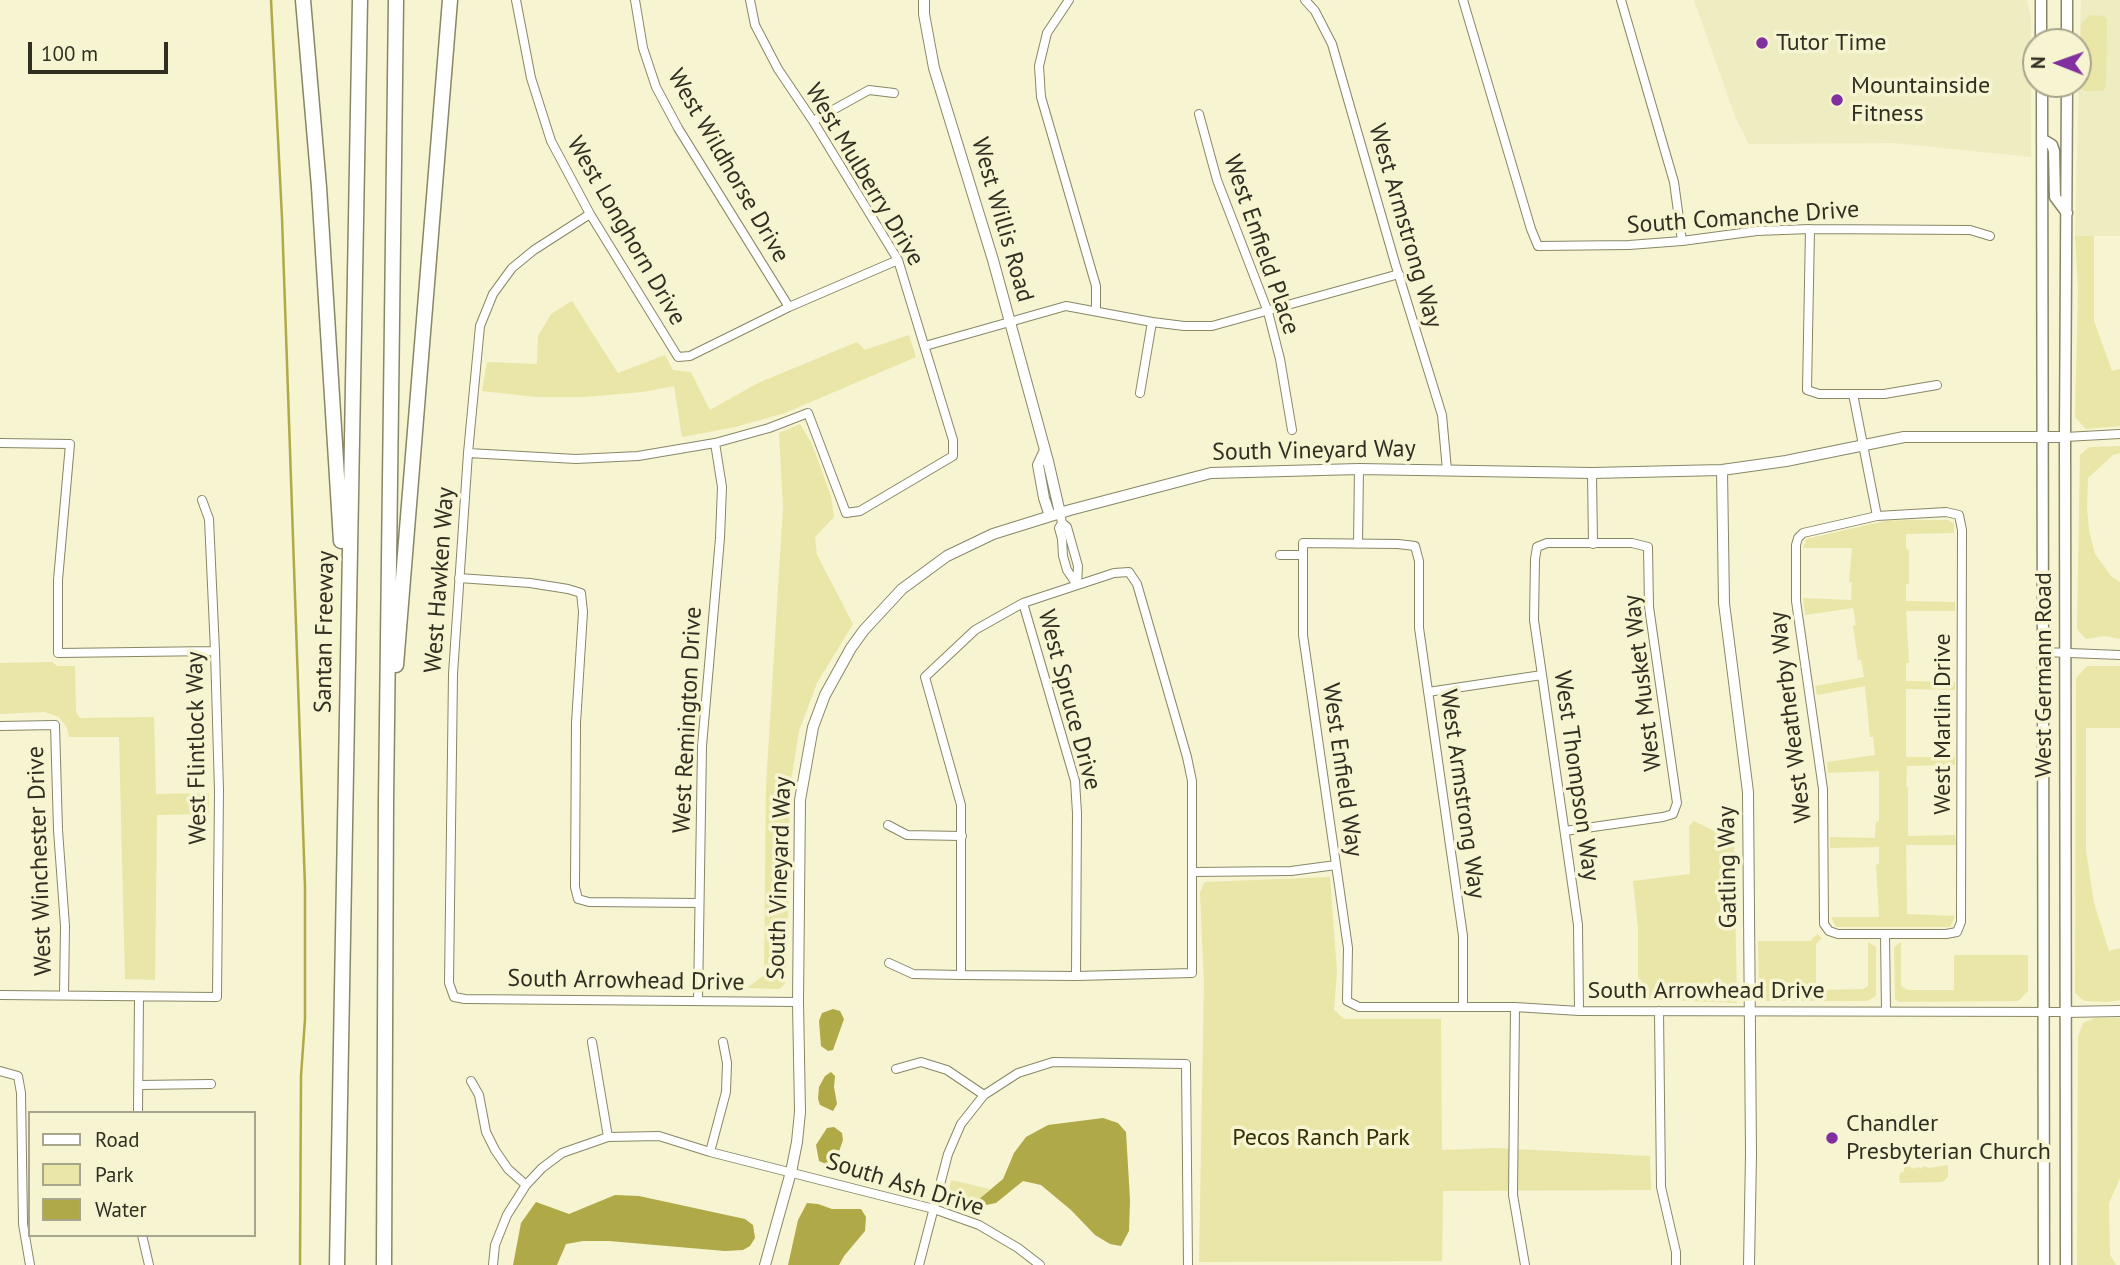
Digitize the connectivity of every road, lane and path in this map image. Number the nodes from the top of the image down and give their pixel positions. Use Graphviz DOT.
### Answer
graph roads {
  1 [pos="303,0"];
  2 [pos="360,0"];
  3 [pos="396,0"];
  4 [pos="450,0"];
  5 [pos="455,0"];
  6 [pos="516,0"];
  7 [pos="635,0"];
  8 [pos="750,0"];
  9 [pos="924,0"];
  10 [pos="1305,0"];
  11 [pos="1464,0"];
  12 [pos="1621,0"];
  13 [pos="2041,0"];
  14 [pos="2067,0"];
  15 [pos="1064,2"];
  16 [pos="2041,28"];
  17 [pos="2067,28"];
  18 [pos="444,75"];
  19 [pos="894,93"];
  20 [pos="2042,98"];
  21 [pos="2067,98"];
  22 [pos="1199,114"];
  23 [pos="813,121"];
  24 [pos="2042,139"];
  25 [pos="2067,213"];
  26 [pos="590,214"];
  27 [pos="1810,229"];
  28 [pos="1990,236"];
  29 [pos="1682,241"];
  30 [pos="898,260"];
  31 [pos="1399,274"];
  32 [pos="789,307"];
  33 [pos="1096,310"];
  34 [pos="1268,312"];
  35 [pos="1010,321"];
  36 [pos="1152,322"];
  37 [pos="925,346"];
  38 [pos="1937,385"];
  39 [pos="1140,393"];
  40 [pos="1853,394"];
  41 [pos="1292,430"];
  42 [pos="2120,434"];
  43 [pos="2043,437"];
  44 [pos="2065,437"];
  45 [pos="0,443"];
  46 [pos="715,443"];
  47 [pos="1863,444"];
  48 [pos="468,453"];
  49 [pos="1359,469"];
  50 [pos="1447,470"];
  51 [pos="1722,470"];
  52 [pos="1592,472"];
  53 [pos="202,500"];
  54 [pos="1877,516"];
  55 [pos="1057,517"];
  56 [pos="1358,544"];
  57 [pos="1593,544"];
  58 [pos="1280,555"];
  59 [pos="1303,555"];
  60 [pos="459,578"];
  61 [pos="1077,585"];
  62 [pos="1023,603"];
  63 [pos="215,651"];
  64 [pos="2044,652"];
  65 [pos="2065,652"];
  66 [pos="2120,655"];
  67 [pos="347,665"];
  68 [pos="1542,675"];
  69 [pos="1428,692"];
  70 [pos="0,726"];
  71 [pos="386,801"];
  72 [pos="888,825"];
  73 [pos="1565,831"];
  74 [pos="962,836"];
  75 [pos="1336,865"];
  76 [pos="1192,872"];
  77 [pos="699,903"];
  78 [pos="1885,934"];
  79 [pos="889,963"];
  80 [pos="961,975"];
  81 [pos="1076,976"];
  82 [pos="0,995"];
  83 [pos="64,995"];
  84 [pos="139,997"];
  85 [pos="454,997"];
  86 [pos="698,1001"];
  87 [pos="1347,1001"];
  88 [pos="798,1002"];
  89 [pos="1463,1007"];
  90 [pos="1515,1007"];
  91 [pos="1579,1011"];
  92 [pos="1660,1011"];
  93 [pos="1750,1011"];
  94 [pos="1886,1011"];
  95 [pos="2044,1011"];
  96 [pos="2120,1011"];
  97 [pos="2065,1012"];
  98 [pos="592,1041"];
  99 [pos="723,1042"];
  100 [pos="896,1069"];
  101 [pos="0,1072"];
  102 [pos="471,1081"];
  103 [pos="211,1084"];
  104 [pos="139,1085"];
  105 [pos="984,1096"];
  106 [pos="138,1111"];
  107 [pos="608,1137"];
  108 [pos="710,1152"];
  109 [pos="791,1171"];
  110 [pos="526,1185"];
  111 [pos="934,1209"];
  112 [pos="142,1237"];
  113 [pos="30,1265"];
  114 [pos="149,1265"];
  115 [pos="336,1265"];
  116 [pos="384,1265"];
  117 [pos="493,1265"];
  118 [pos="765,1265"];
  119 [pos="919,1265"];
  120 [pos="1040,1265"];
  121 [pos="1188,1265"];
  122 [pos="1525,1265"];
  123 [pos="1676,1265"];
  124 [pos="1749,1265"];
  125 [pos="2044,1265"];
  126 [pos="2066,1265"];
  1 -- 67 [label="highway"];
  2 -- 67 [label="highway, Santan Freeway"];
  3 -- 71 [label="highway"];
  4 -- 18 [label="highway"];
  5 -- 18 [label="main road"];
  6 -- 26 [label="street, West Longhorn Drive"];
  7 -- 32 [label="street, West Wildhorse Drive"];
  8 -- 23 [label="street, West Mulberry Drive"];
  9 -- 35 [label="street, West Willis Road"];
  10 -- 31 [label="street, West Armstrong Way"];
  11 -- 29 [label="street, South Comanche Drive"];
  12 -- 29 [label="street"];
  13 -- 16 [label="main road"];
  14 -- 17 [label="main road"];
  15 -- 33 [label="street"];
  18 -- 71 [label="highway"];
  19 -- 23 [label="street"];
  20 -- 24 [label="main road, West Germann Road"];
  21 -- 25 [label="main road, West Germann Road"];
  22 -- 34 [label="street, West Enfield Place"];
  23 -- 30 [label="street, West Mulberry Drive"];
  24 -- 25 [label="main road"];
  24 -- 43 [label="main road, West Germann Road"];
  25 -- 44 [label="main road, West Germann Road"];
  26 -- 32 [label="street, West Longhorn Drive"];
  26 -- 48 [label="street, West Hawken Way"];
  27 -- 28 [label="street, South Comanche Drive"];
  27 -- 29 [label="street, South Comanche Drive"];
  27 -- 40 [label="street"];
  30 -- 32 [label="street"];
  30 -- 37 [label="street, West Mulberry Drive"];
  31 -- 34 [label="street"];
  31 -- 50 [label="street, West Armstrong Way"];
  33 -- 35 [label="street"];
  33 -- 36 [label="street"];
  34 -- 36 [label="street"];
  34 -- 41 [label="street, West Enfield Place"];
  35 -- 37 [label="street"];
  35 -- 55 [label="street, West Willis Road"];
  36 -- 39 [label="street"];
  37 -- 46 [label="street, West Mulberry Drive"];
  38 -- 40 [label="street"];
  40 -- 47 [label="street"];
  42 -- 44 [label="street"];
  43 -- 44 [label="street, South Vineyard Way"];
  43 -- 47 [label="street, South Vineyard Way"];
  43 -- 64 [label="main road, West Germann Road"];
  44 -- 65 [label="main road, West Germann Road"];
  45 -- 63 [label="street"];
  46 -- 48 [label="street"];
  46 -- 77 [label="street, West Remington Drive"];
  47 -- 51 [label="street, South Vineyard Way"];
  47 -- 54 [label="street"];
  48 -- 60 [label="street, West Hawken Way"];
  49 -- 50 [label="street, South Vineyard Way"];
  49 -- 55 [label="street, South Vineyard Way"];
  49 -- 56 [label="street"];
  50 -- 52 [label="street, South Vineyard Way"];
  51 -- 52 [label="street, South Vineyard Way"];
  51 -- 93 [label="street, Gatling Way"];
  52 -- 57 [label="street"];
  53 -- 63 [label="street, West Flintlock Way"];
  54 -- 78 [label="street, West Weatherby Way"];
  54 -- 78 [label="street, West Marlin Drive"];
  55 -- 61 [label="street, West Willis Road"];
  55 -- 88 [label="street, South Vineyard Way"];
  56 -- 59 [label="street, West Enfield Way"];
  56 -- 69 [label="street, West Armstrong Way"];
  57 -- 68 [label="street, West Thompson Way"];
  57 -- 73 [label="street, West Musket Way"];
  58 -- 59 [label="street"];
  59 -- 75 [label="street, West Enfield Way"];
  60 -- 77 [label="street"];
  60 -- 85 [label="street, West Hawken Way"];
  61 -- 62 [label="street"];
  61 -- 76 [label="street"];
  62 -- 74 [label="street"];
  62 -- 81 [label="street, West Spruce Drive"];
  63 -- 84 [label="street, West Flintlock Way"];
  64 -- 65 [label="street"];
  64 -- 95 [label="main road, West Germann Road"];
  65 -- 66 [label="street"];
  65 -- 97 [label="main road, West Germann Road"];
  67 -- 115 [label="highway, Santan Freeway"];
  68 -- 69 [label="street"];
  68 -- 73 [label="street, West Thompson Way"];
  69 -- 89 [label="street, West Armstrong Way"];
  70 -- 83 [label="street, West Winchester Drive"];
  71 -- 116 [label="highway"];
  72 -- 74 [label="street"];
  73 -- 91 [label="street, West Thompson Way"];
  74 -- 80 [label="street"];
  75 -- 76 [label="street"];
  75 -- 87 [label="street, West Enfield Way"];
  76 -- 81 [label="street"];
  77 -- 86 [label="street, West Remington Drive"];
  78 -- 94 [label="street"];
  79 -- 80 [label="street"];
  80 -- 81 [label="street"];
  82 -- 83 [label="street"];
  83 -- 84 [label="street"];
  84 -- 104 [label="street"];
  85 -- 86 [label="street, South Arrowhead Drive"];
  86 -- 88 [label="street, South Arrowhead Drive"];
  87 -- 89 [label="street, South Arrowhead Drive"];
  88 -- 109 [label="street"];
  89 -- 90 [label="street, South Arrowhead Drive"];
  90 -- 91 [label="street, South Arrowhead Drive"];
  90 -- 122 [label="street"];
  91 -- 92 [label="street, South Arrowhead Drive"];
  92 -- 93 [label="street, South Arrowhead Drive"];
  92 -- 123 [label="street"];
  93 -- 94 [label="street, South Arrowhead Drive"];
  93 -- 124 [label="street, Gatling Way"];
  94 -- 95 [label="street, South Arrowhead Drive"];
  95 -- 97 [label="street, South Arrowhead Drive"];
  95 -- 125 [label="main road, West Germann Road"];
  96 -- 97 [label="street"];
  97 -- 126 [label="main road, West Germann Road"];
  98 -- 107 [label="street"];
  99 -- 108 [label="street"];
  100 -- 105 [label="street"];
  101 -- 113 [label="street"];
  102 -- 110 [label="street"];
  103 -- 104 [label="street"];
  104 -- 106 [label="street"];
  105 -- 111 [label="street"];
  105 -- 121 [label="street"];
  107 -- 108 [label="street, South Ash Drive"];
  107 -- 110 [label="street, South Ash Drive"];
  108 -- 109 [label="street, South Ash Drive"];
  109 -- 111 [label="street, South Ash Drive"];
  109 -- 118 [label="street"];
  110 -- 117 [label="street, South Ash Drive"];
  111 -- 119 [label="street"];
  111 -- 120 [label="street, South Ash Drive"];
  112 -- 114 [label="street"];
}
